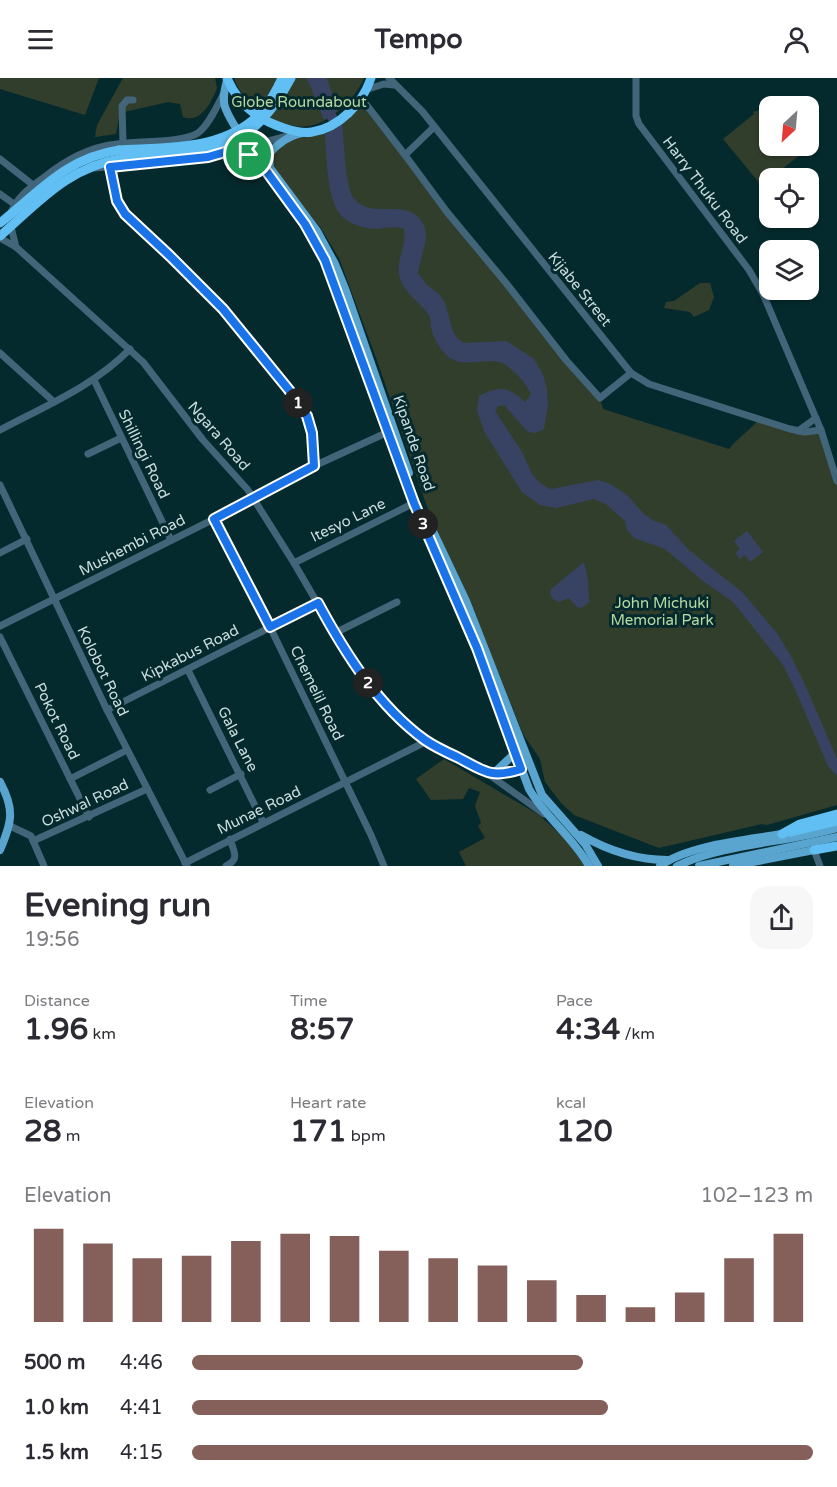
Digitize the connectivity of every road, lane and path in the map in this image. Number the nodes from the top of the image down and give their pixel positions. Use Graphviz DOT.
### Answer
graph roads {
  1 [pos="282,78"];
  2 [pos="291,78"];
  3 [pos="371,78"];
  4 [pos="389,78"];
  5 [pos="636,78"];
  6 [pos="227,79"];
  7 [pos="394,85"];
  8 [pos="368,88"];
  9 [pos="224,93"];
  10 [pos="362,99"];
  11 [pos="133,100"];
  12 [pos="434,127"];
  13 [pos="301,133"];
  14 [pos="248,145"];
  15 [pos="232,150"];
  16 [pos="122,151"];
  17 [pos="405,155"];
  18 [pos="0,159"];
  19 [pos="259,161"];
  20 [pos="110,167"];
  21 [pos="85,169"];
  22 [pos="33,185"];
  23 [pos="0,194"];
  24 [pos="14,204"];
  25 [pos="10,215"];
  26 [pos="0,223"];
  27 [pos="11,226"];
  28 [pos="0,237"];
  29 [pos="16,247"];
  30 [pos="130,349"];
  31 [pos="0,352"];
  32 [pos="631,374"];
  33 [pos="94,380"];
  34 [pos="54,402"];
  35 [pos="816,418"];
  36 [pos="0,430"];
  37 [pos="821,430"];
  38 [pos="798,431"];
  39 [pos="388,432"];
  40 [pos="121,438"];
  41 [pos="88,454"];
  42 [pos="314,466"];
  43 [pos="837,481"];
  44 [pos="0,485"];
  45 [pos="254,499"];
  46 [pos="414,503"];
  47 [pos="214,519"];
  48 [pos="27,539"];
  49 [pos="171,540"];
  50 [pos="0,553"];
  51 [pos="294,563"];
  52 [pos="53,600"];
  53 [pos="397,602"];
  54 [pos="318,603"];
  55 [pos="0,626"];
  56 [pos="270,627"];
  57 [pos="334,633"];
  58 [pos="0,637"];
  59 [pos="188,670"];
  60 [pos="107,710"];
  61 [pos="426,741"];
  62 [pos="127,750"];
  63 [pos="515,753"];
  64 [pos="526,767"];
  65 [pos="510,772"];
  66 [pos="241,774"];
  67 [pos="491,774"];
  68 [pos="70,779"];
  69 [pos="0,782"];
  70 [pos="345,783"];
  71 [pos="147,789"];
  72 [pos="210,790"];
  73 [pos="513,791"];
  74 [pos="837,813"];
  75 [pos="89,817"];
  76 [pos="553,820"];
  77 [pos="837,821"];
  78 [pos="263,822"];
  79 [pos="10,826"];
  80 [pos="837,828"];
  81 [pos="576,832"];
  82 [pos="782,834"];
  83 [pos="837,837"];
  84 [pos="230,839"];
  85 [pos="33,842"];
  86 [pos="716,846"];
  87 [pos="837,846"];
  88 [pos="751,847"];
  89 [pos="0,850"];
  90 [pos="814,850"];
  91 [pos="664,863"];
  92 [pos="739,863"];
  93 [pos="186,864"];
  94 [pos="44,866"];
  95 [pos="226,866"];
  96 [pos="384,866"];
  97 [pos="590,866"];
  98 [pos="598,866"];
  99 [pos="677,866"];
  100 [pos="699,866"];
  101 [pos="820,866"];
  1 -- 16 [label="highway, bridge"];
  2 -- 16 [label="highway, bridge"];
  3 -- 8 [label="highway"];
  4 -- 7 [label="street, Kijabe Street"];
  5 -- 35 [label="street, Harry Thuku Road"];
  6 -- 9 [label="main road"];
  6 -- 13 [label="highway"];
  7 -- 8 [label="street"];
  7 -- 12 [label="street, Kijabe Street"];
  8 -- 10 [label="highway"];
  9 -- 14 [label="main road, Kipande Road"];
  9 -- 16 [label="street"];
  10 -- 13 [label="highway"];
  10 -- 17 [label="street"];
  11 -- 16 [label="street"];
  12 -- 17 [label="street"];
  12 -- 32 [label="street, Kijabe Street"];
  13 -- 14 [label="street"];
  13 -- 64 [label="main road, Kipande Road"];
  14 -- 15 [label="street"];
  14 -- 19 [label="main road, Kipande Road"];
  15 -- 19 [label="main road"];
  15 -- 20 [label="street"];
  16 -- 21 [label="highway"];
  16 -- 22 [label="street"];
  16 -- 25 [label="highway"];
  17 -- 32 [label="street"];
  18 -- 22 [label="street"];
  19 -- 39 [label="main road, Kipande Road"];
  20 -- 21 [label="street"];
  20 -- 42 [label="street"];
  21 -- 27 [label="highway"];
  22 -- 24 [label="street"];
  23 -- 24 [label="street"];
  24 -- 25 [label="street"];
  25 -- 26 [label="highway"];
  27 -- 28 [label="highway"];
  27 -- 29 [label="street"];
  28 -- 29 [label="street, Ngara Road"];
  29 -- 30 [label="street, Ngara Road"];
  30 -- 33 [label="street"];
  30 -- 45 [label="street, Ngara Road"];
  31 -- 34 [label="street"];
  32 -- 38 [label="street, Kijabe Street"];
  33 -- 34 [label="street"];
  33 -- 40 [label="street, Shillingi Road"];
  34 -- 36 [label="street"];
  35 -- 37 [label="street, Harry Thuku Road"];
  35 -- 38 [label="street"];
  37 -- 38 [label="street, Kijabe Street"];
  37 -- 43 [label="street, Harry Thuku Road"];
  39 -- 42 [label="street, Kipande Road"];
  39 -- 46 [label="main road, Kipande Road"];
  40 -- 41 [label="street"];
  40 -- 49 [label="street, Shillingi Road"];
  42 -- 45 [label="street, Kipande Road"];
  44 -- 48 [label="street, Kolobot Road"];
  45 -- 47 [label="street, Mushembi Road"];
  45 -- 51 [label="street, Ngara Road"];
  46 -- 51 [label="street, Itesyo Lane"];
  46 -- 63 [label="main road, Kipande Road"];
  47 -- 49 [label="street, Mushembi Road"];
  47 -- 56 [label="street, Chemelil Road"];
  48 -- 50 [label="street"];
  48 -- 52 [label="street, Kolobot Road"];
  49 -- 52 [label="street, Mushembi Road"];
  51 -- 54 [label="street, Ngara Road"];
  52 -- 55 [label="street, Mushembi Road"];
  52 -- 60 [label="street, Kolobot Road"];
  53 -- 57 [label="street"];
  54 -- 56 [label="street, Kipkabus Road"];
  54 -- 57 [label="street, Ngara Road"];
  56 -- 59 [label="street, Kipkabus Road"];
  56 -- 70 [label="street, Chemelil Road"];
  57 -- 61 [label="street, Ngara Road"];
  58 -- 68 [label="street, Pokot Road"];
  59 -- 60 [label="street, Kipkabus Road"];
  59 -- 66 [label="street, Gala Lane"];
  60 -- 62 [label="street, Kolobot Road"];
  61 -- 67 [label="street, Ngara Road"];
  61 -- 70 [label="street, Munae Road"];
  62 -- 68 [label="street"];
  62 -- 71 [label="street, Kolobot Road"];
  63 -- 64 [label="main road, Kipande Road"];
  63 -- 67 [label="main road"];
  64 -- 65 [label="street"];
  64 -- 76 [label="main road, Kipande Road"];
  64 -- 81 [label="main road, Kipande Road"];
  65 -- 67 [label="street"];
  65 -- 73 [label="street"];
  66 -- 72 [label="street"];
  66 -- 78 [label="street, Gala Lane"];
  67 -- 73 [label="street, Ngara Road"];
  68 -- 75 [label="street, Pokot Road"];
  69 -- 79 [label="main road"];
  70 -- 78 [label="street, Munae Road"];
  70 -- 96 [label="street, Chemelil Road"];
  71 -- 75 [label="street, Oshwal Road"];
  71 -- 93 [label="street, Kolobot Road"];
  73 -- 76 [label="street, Ngara Road"];
  74 -- 82 [label="highway"];
  75 -- 85 [label="street, Oshwal Road"];
  76 -- 97 [label="main road, Kipande Road"];
  77 -- 82 [label="highway"];
  78 -- 84 [label="street, Munae Road"];
  79 -- 85 [label="street"];
  79 -- 89 [label="main road"];
  80 -- 88 [label="main road"];
  81 -- 91 [label="main road"];
  81 -- 98 [label="main road, Kipande Road"];
  82 -- 86 [label="main road"];
  83 -- 92 [label="main road"];
  84 -- 93 [label="street, Munae Road"];
  84 -- 95 [label="street"];
  85 -- 94 [label="street"];
  86 -- 88 [label="main road"];
  86 -- 91 [label="main road"];
  87 -- 90 [label="highway"];
  88 -- 99 [label="main road"];
  90 -- 92 [label="main road"];
  90 -- 101 [label="street"];
  92 -- 100 [label="main road"];
}
